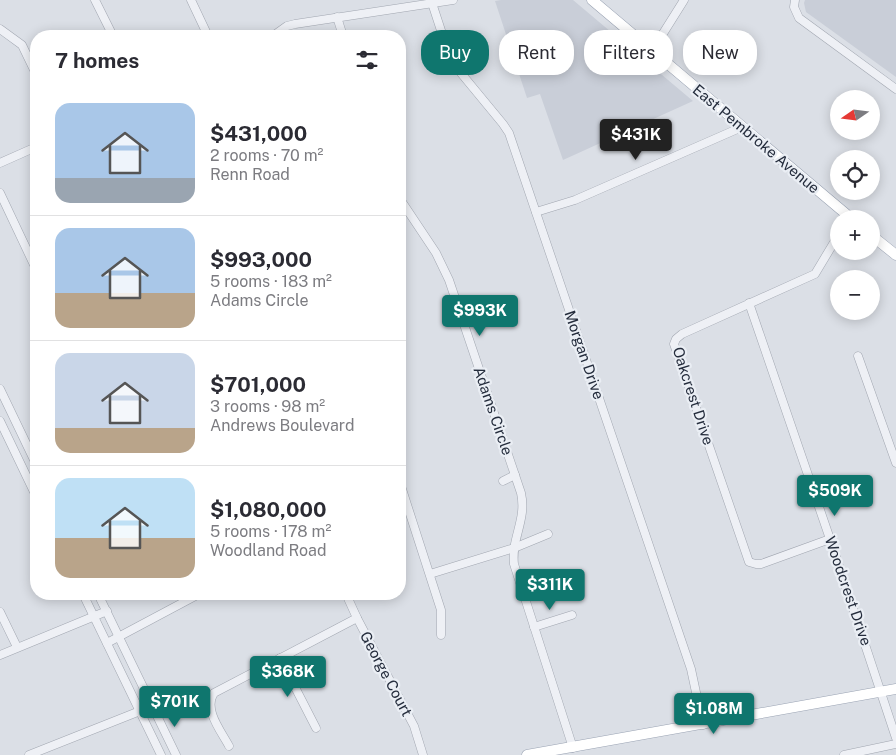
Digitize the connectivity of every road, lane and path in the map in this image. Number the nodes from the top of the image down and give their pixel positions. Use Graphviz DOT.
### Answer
graph roads {
  1 [pos="95,0"];
  2 [pos="191,0"];
  3 [pos="452,0"];
  4 [pos="592,0"];
  5 [pos="684,0"];
  6 [pos="795,0"];
  7 [pos="432,3"];
  8 [pos="337,17"];
  9 [pos="0,29"];
  10 [pos="110,30"];
  11 [pos="205,30"];
  12 [pos="284,30"];
  13 [pos="341,30"];
  14 [pos="627,30"];
  15 [pos="665,30"];
  16 [pos="30,62"];
  17 [pos="673,68"];
  18 [pos="896,89"];
  19 [pos="742,126"];
  20 [pos="30,150"];
  21 [pos="0,163"];
  22 [pos="0,193"];
  23 [pos="406,208"];
  24 [pos="840,210"];
  25 [pos="536,212"];
  26 [pos="880,242"];
  27 [pos="830,249"];
  28 [pos="896,255"];
  29 [pos="30,256"];
  30 [pos="749,303"];
  31 [pos="858,356"];
  32 [pos="0,389"];
  33 [pos="0,422"];
  34 [pos="30,452"];
  35 [pos="896,463"];
  36 [pos="515,475"];
  37 [pos="504,481"];
  38 [pos="30,484"];
  39 [pos="406,501"];
  40 [pos="548,534"];
  41 [pos="830,539"];
  42 [pos="514,548"];
  43 [pos="430,574"];
  44 [pos="86,600"];
  45 [pos="101,600"];
  46 [pos="186,600"];
  47 [pos="349,600"];
  48 [pos="106,611"];
  49 [pos="0,612"];
  50 [pos="572,615"];
  51 [pos="94,616"];
  52 [pos="357,618"];
  53 [pos="534,627"];
  54 [pos="441,635"];
  55 [pos="119,637"];
  56 [pos="107,643"];
  57 [pos="17,648"];
  58 [pos="0,655"];
  59 [pos="280,658"];
  60 [pos="896,689"];
  61 [pos="882,692"];
  62 [pos="140,711"];
  63 [pos="703,725"];
  64 [pos="316,728"];
  65 [pos="896,738"];
  66 [pos="896,744"];
  67 [pos="229,746"];
  68 [pos="573,748"];
  69 [pos="29,755"];
  70 [pos="161,755"];
  71 [pos="176,755"];
  72 [pos="423,755"];
  73 [pos="527,755"];
  74 [pos="844,755"];
  1 -- 10 [label="street"];
  2 -- 11 [label="street"];
  3 -- 7 [label="street"];
  4 -- 14 [label="main road, East Pembroke Avenue"];
  5 -- 15 [label="street"];
  6 -- 18 [label="street"];
  7 -- 8 [label="street"];
  7 -- 25 [label="street, Morgan Drive"];
  8 -- 12 [label="street"];
  8 -- 13 [label="street"];
  9 -- 16 [label="street"];
  17 -- 19 [label="main road, East Pembroke Avenue"];
  19 -- 24 [label="main road, East Pembroke Avenue"];
  19 -- 25 [label="street"];
  20 -- 21 [label="street"];
  22 -- 29 [label="street"];
  23 -- 36 [label="street, Adams Circle"];
  25 -- 63 [label="street, Morgan Drive"];
  26 -- 28 [label="main road"];
  27 -- 30 [label="street, Oakcrest Drive"];
  30 -- 41 [label="street, Woodcrest Drive"];
  30 -- 41 [label="street, Oakcrest Drive"];
  31 -- 35 [label="street"];
  32 -- 34 [label="street"];
  33 -- 38 [label="street"];
  36 -- 37 [label="street"];
  36 -- 42 [label="street, Adams Circle"];
  39 -- 43 [label="street"];
  40 -- 42 [label="street"];
  41 -- 61 [label="street, Woodcrest Drive"];
  42 -- 43 [label="street"];
  42 -- 53 [label="street, Adams Circle"];
  43 -- 54 [label="street"];
  44 -- 51 [label="street"];
  45 -- 48 [label="street"];
  46 -- 55 [label="street"];
  47 -- 52 [label="street, George Court"];
  48 -- 51 [label="street"];
  48 -- 55 [label="street"];
  49 -- 57 [label="street"];
  50 -- 53 [label="street"];
  51 -- 56 [label="street"];
  51 -- 57 [label="street"];
  52 -- 59 [label="street"];
  52 -- 72 [label="street, George Court"];
  53 -- 68 [label="street, Adams Circle"];
  55 -- 56 [label="street"];
  55 -- 71 [label="street"];
  56 -- 62 [label="street"];
  57 -- 58 [label="street"];
  59 -- 64 [label="street"];
  59 -- 67 [label="street"];
  60 -- 61 [label="main road"];
  61 -- 63 [label="main road"];
  61 -- 65 [label="street, Woodcrest Drive"];
  62 -- 69 [label="street"];
  62 -- 70 [label="street"];
  63 -- 68 [label="main road"];
  66 -- 74 [label="street"];
  68 -- 73 [label="main road"];
}
